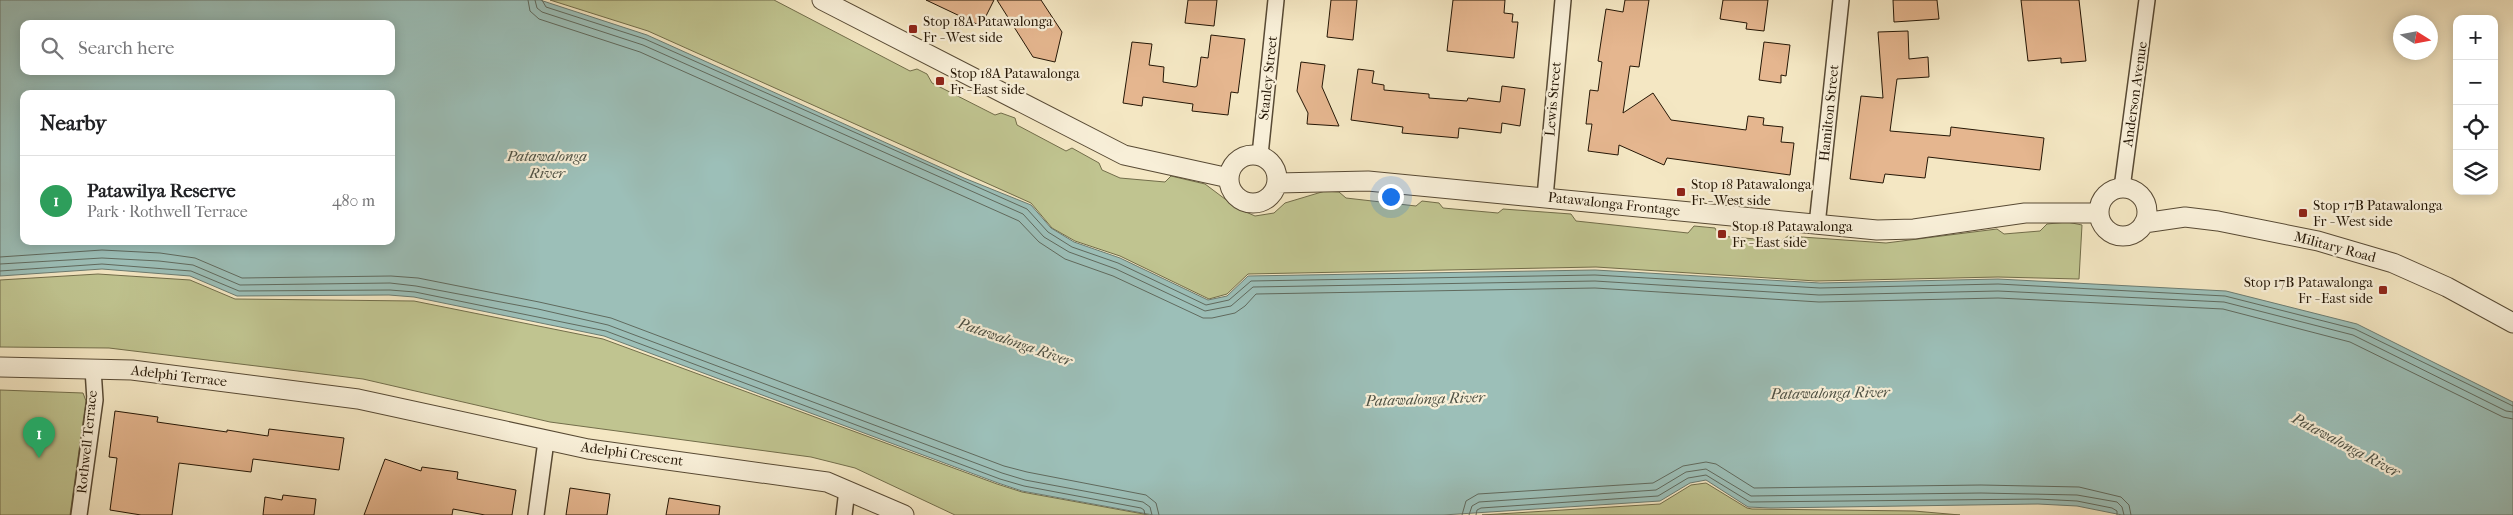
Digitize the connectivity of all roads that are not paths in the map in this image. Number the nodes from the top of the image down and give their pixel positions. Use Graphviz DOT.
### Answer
graph roads {
  1 [pos="822,0"];
  2 [pos="1276,0"];
  3 [pos="1563,0"];
  4 [pos="1841,0"];
  5 [pos="2147,0"];
  6 [pos="1260,156"];
  7 [pos="1229,178"];
  8 [pos="1277,183"];
  9 [pos="2122,188"];
  10 [pos="1544,197"];
  11 [pos="2099,213"];
  12 [pos="2144,223"];
  13 [pos="1817,226"];
  14 [pos="2513,323"];
  15 [pos="0,367"];
  16 [pos="93,369"];
  17 [pos="358,398"];
  18 [pos="546,441"];
  19 [pos="847,490"];
  20 [pos="79,515"];
  21 [pos="536,515"];
  22 [pos="844,515"];
  23 [pos="904,515"];
  1 -- 7 [label="street"];
  2 -- 6 [label="street, Stanley Street"];
  3 -- 10 [label="street, Lewis Street"];
  4 -- 13 [label="street, Hamilton Street"];
  5 -- 9 [label="street, Anderson Avenue"];
  6 -- 7 [label="street"];
  6 -- 8 [label="street"];
  7 -- 8 [label="street"];
  8 -- 10 [label="street, Patawalonga Frontage"];
  9 -- 11 [label="street"];
  9 -- 12 [label="street"];
  10 -- 13 [label="street, Patawalonga Frontage"];
  11 -- 12 [label="street"];
  11 -- 13 [label="street, Patawalonga Frontage"];
  12 -- 14 [label="street, Military Road"];
  15 -- 16 [label="street, Adelphi Terrace"];
  16 -- 17 [label="street, Adelphi Terrace"];
  16 -- 20 [label="street, Rothwell Terrace"];
  17 -- 18 [label="street, Adelphi Crescent"];
  18 -- 19 [label="street, Adelphi Crescent"];
  18 -- 21 [label="street"];
  19 -- 22 [label="street"];
  19 -- 23 [label="street, Adelphi Crescent"];
}
